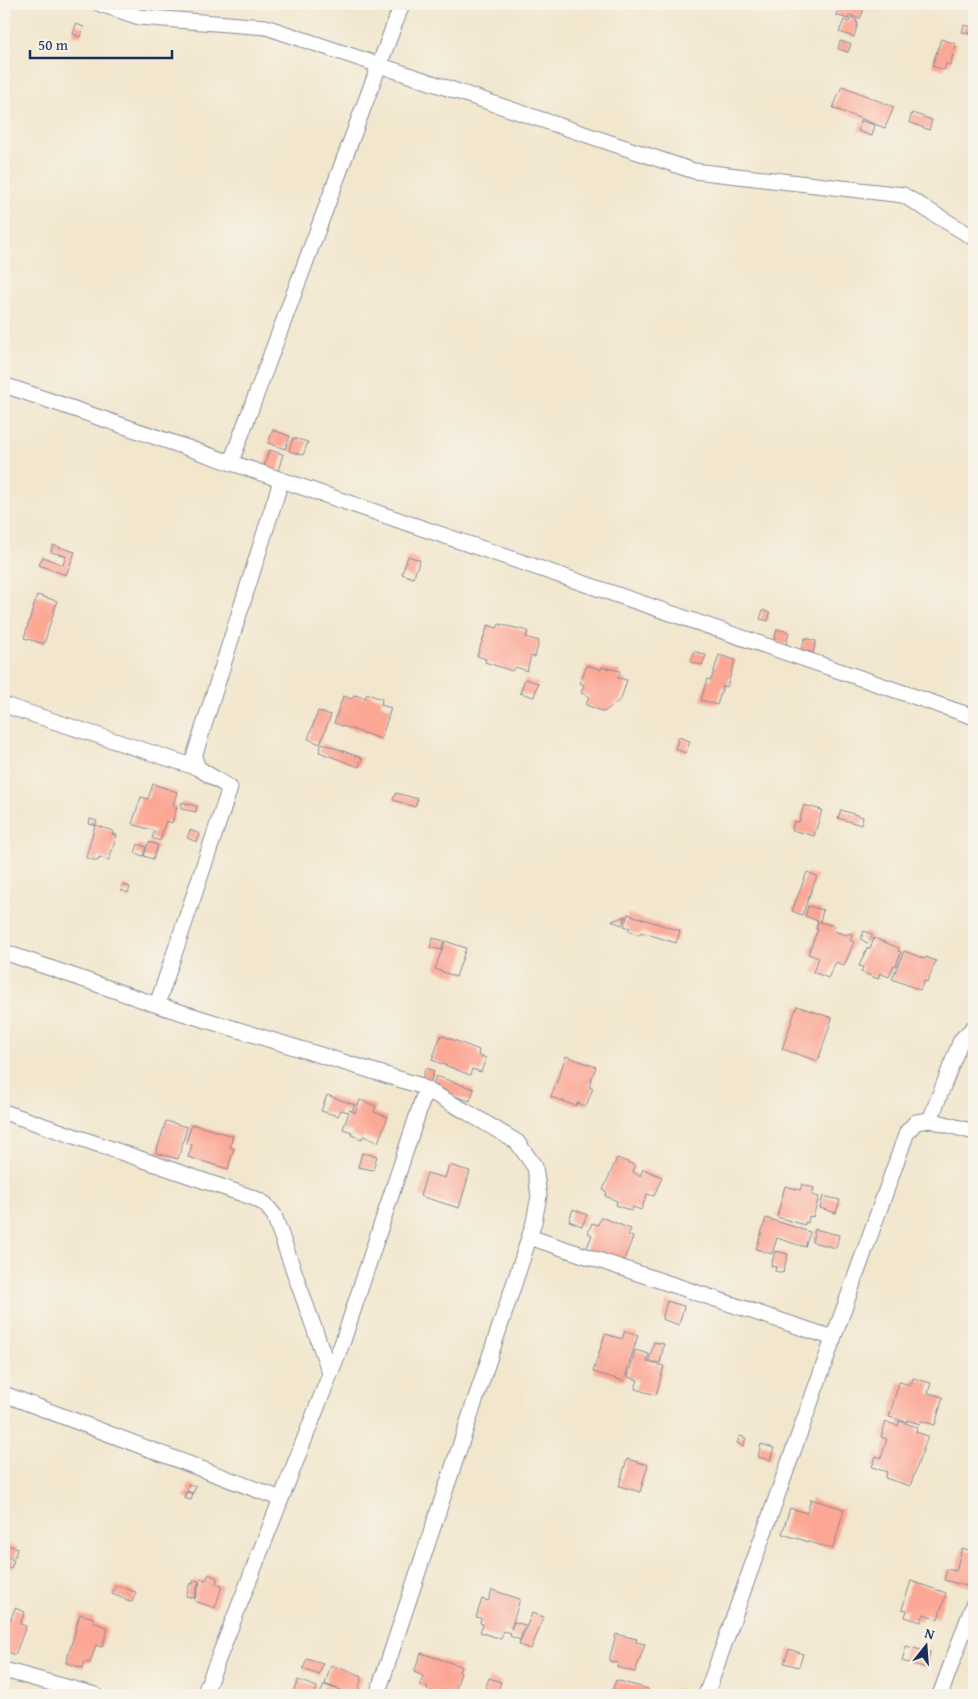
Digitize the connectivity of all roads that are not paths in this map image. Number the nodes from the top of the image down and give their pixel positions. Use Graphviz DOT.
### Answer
graph roads {
  1 [pos="100,4"];
  2 [pos="402,4"];
  3 [pos="379,65"];
  4 [pos="974,238"];
  5 [pos="4,385"];
  6 [pos="231,462"];
  7 [pos="281,481"];
  8 [pos="4,705"];
  9 [pos="974,717"];
  10 [pos="198,768"];
  11 [pos="4,952"];
  12 [pos="157,1005"];
  13 [pos="974,1027"];
  14 [pos="426,1089"];
  15 [pos="4,1112"];
  16 [pos="930,1120"];
  17 [pos="974,1132"];
  18 [pos="529,1237"];
  19 [pos="833,1338"];
  20 [pos="330,1373"];
  21 [pos="4,1394"];
  22 [pos="281,1499"];
  23 [pos="974,1603"];
  24 [pos="4,1670"];
  25 [pos="95,1695"];
  26 [pos="204,1695"];
  27 [pos="377,1695"];
  28 [pos="706,1695"];
  29 [pos="940,1695"];
  1 -- 3 [label="street"];
  2 -- 3 [label="street"];
  3 -- 4 [label="street"];
  3 -- 6 [label="street"];
  5 -- 6 [label="street"];
  6 -- 7 [label="street"];
  7 -- 9 [label="street"];
  7 -- 10 [label="street"];
  8 -- 10 [label="street"];
  10 -- 12 [label="street"];
  11 -- 12 [label="street"];
  12 -- 14 [label="street"];
  13 -- 16 [label="street"];
  14 -- 18 [label="street"];
  14 -- 20 [label="street"];
  15 -- 20 [label="street"];
  16 -- 17 [label="street"];
  16 -- 19 [label="street"];
  18 -- 19 [label="street"];
  18 -- 27 [label="street"];
  19 -- 28 [label="street"];
  20 -- 22 [label="street"];
  21 -- 22 [label="street"];
  22 -- 26 [label="street"];
  23 -- 29 [label="street"];
  24 -- 25 [label="street"];
}
